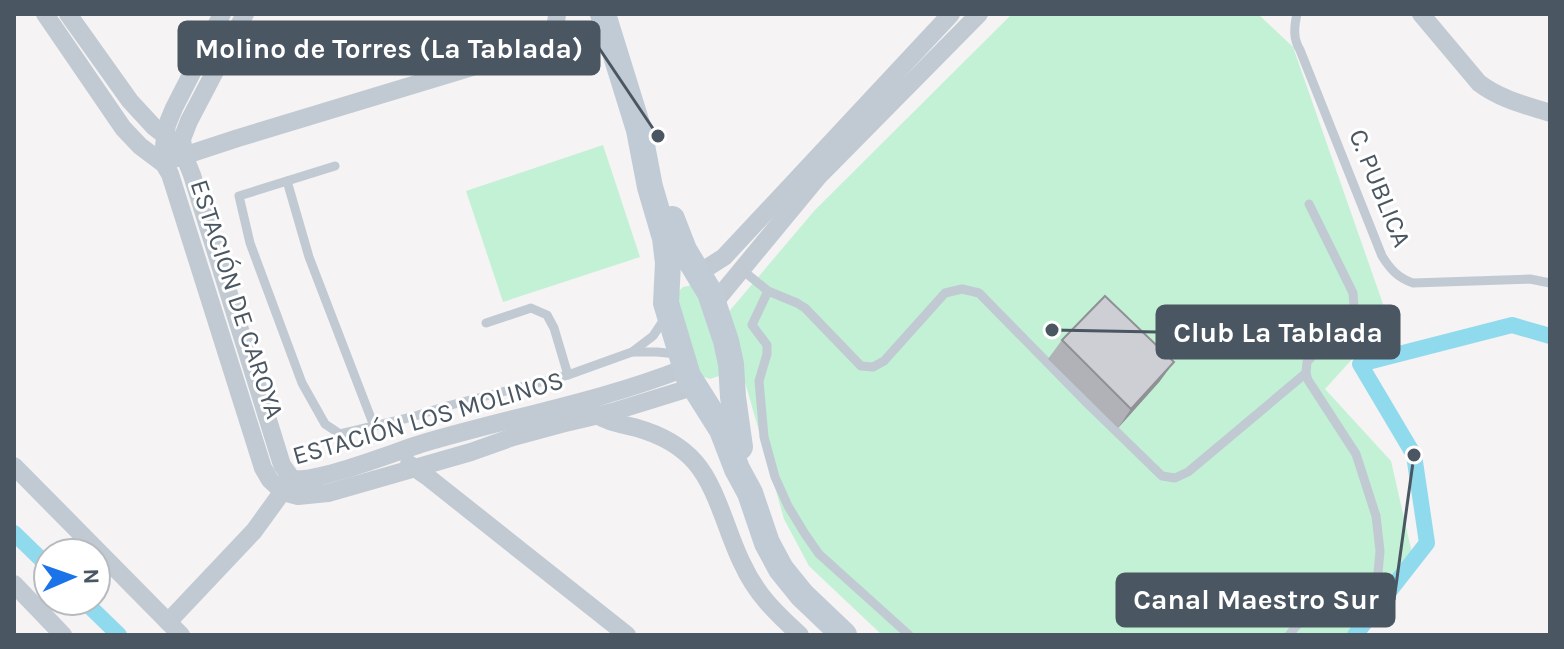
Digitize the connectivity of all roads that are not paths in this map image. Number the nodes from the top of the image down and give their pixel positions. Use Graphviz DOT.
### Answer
graph roads {
  1 [pos="45,14"];
  2 [pos="68,14"];
  3 [pos="222,14"];
  4 [pos="245,14"];
  5 [pos="557,14"];
  6 [pos="603,14"];
  7 [pos="951,14"];
  8 [pos="979,14"];
  9 [pos="1297,14"];
  10 [pos="1421,14"];
  11 [pos="178,99"];
  12 [pos="139,110"];
  13 [pos="1550,113"];
  14 [pos="639,130"];
  15 [pos="164,135"];
  16 [pos="184,155"];
  17 [pos="164,164"];
  18 [pos="335,166"];
  19 [pos="287,181"];
  20 [pos="796,191"];
  21 [pos="1309,204"];
  22 [pos="776,213"];
  23 [pos="741,269"];
  24 [pos="699,273"];
  25 [pos="1550,283"];
  26 [pos="768,291"];
  27 [pos="714,303"];
  28 [pos="666,305"];
  29 [pos="486,323"];
  30 [pos="632,352"];
  31 [pos="731,364"];
  32 [pos="686,370"];
  33 [pos="1306,373"];
  34 [pos="568,375"];
  35 [pos="594,408"];
  36 [pos="374,426"];
  37 [pos="429,442"];
  38 [pos="391,454"];
  39 [pos="14,466"];
  40 [pos="424,470"];
  41 [pos="287,485"];
  42 [pos="750,493"];
  43 [pos="14,584"];
  44 [pos="174,629"];
  45 [pos="63,635"];
  46 [pos="627,635"];
  47 [pos="800,635"];
  48 [pos="844,635"];
  49 [pos="909,635"];
  50 [pos="1289,635"];
  1 -- 17 [label="street, ESTACIÓN DE CAROYA"];
  2 -- 12 [label="street, ESTACIÓN DE CAROYA"];
  3 -- 11 [label="street"];
  4 -- 16 [label="street"];
  5 -- 16 [label="street"];
  6 -- 14 [label="main road"];
  7 -- 20 [label="street"];
  8 -- 20 [label="street"];
  9 -- 25 [label="lane, C. PUBLICA"];
  10 -- 13 [label="street"];
  11 -- 12 [label="street"];
  11 -- 15 [label="street"];
  12 -- 15 [label="street, ESTACIÓN DE CAROYA"];
  14 -- 24 [label="main road"];
  14 -- 28 [label="main road"];
  15 -- 16 [label="street, ESTACIÓN DE CAROYA"];
  15 -- 17 [label="street"];
  16 -- 17 [label="street"];
  16 -- 41 [label="street, ESTACIÓN DE CAROYA"];
  17 -- 41 [label="street, ESTACIÓN DE CAROYA"];
  18 -- 19 [label="lane"];
  19 -- 36 [label="lane"];
  19 -- 36 [label="lane"];
  20 -- 22 [label="street"];
  21 -- 33 [label="lane"];
  22 -- 23 [label="street"];
  22 -- 24 [label="street"];
  23 -- 26 [label="lane"];
  23 -- 27 [label="street"];
  24 -- 27 [label="main road"];
  24 -- 28 [label="main road"];
  26 -- 33 [label="lane"];
  26 -- 49 [label="lane"];
  27 -- 31 [label="main road"];
  28 -- 30 [label="lane"];
  28 -- 32 [label="main road"];
  29 -- 34 [label="lane"];
  30 -- 32 [label="lane"];
  30 -- 34 [label="lane"];
  31 -- 32 [label="main road"];
  31 -- 42 [label="main road"];
  32 -- 35 [label="street, ESTACIÓN LOS MOLINOS"];
  32 -- 42 [label="main road"];
  33 -- 50 [label="lane"];
  34 -- 36 [label="lane"];
  35 -- 37 [label="street, ESTACIÓN LOS MOLINOS"];
  35 -- 40 [label="street, ESTACIÓN LOS MOLINOS"];
  35 -- 47 [label="street, ESTACIÓN LOS MOLINOS"];
  37 -- 38 [label="street, ESTACIÓN LOS MOLINOS"];
  37 -- 40 [label="street"];
  38 -- 40 [label="street"];
  38 -- 41 [label="street, ESTACIÓN LOS MOLINOS"];
  39 -- 44 [label="street"];
  40 -- 41 [label="street, ESTACIÓN LOS MOLINOS"];
  40 -- 46 [label="street"];
  41 -- 44 [label="street, ESTACIÓN LOS MOLINOS"];
  42 -- 48 [label="main road"];
  43 -- 45 [label="street"];
}
